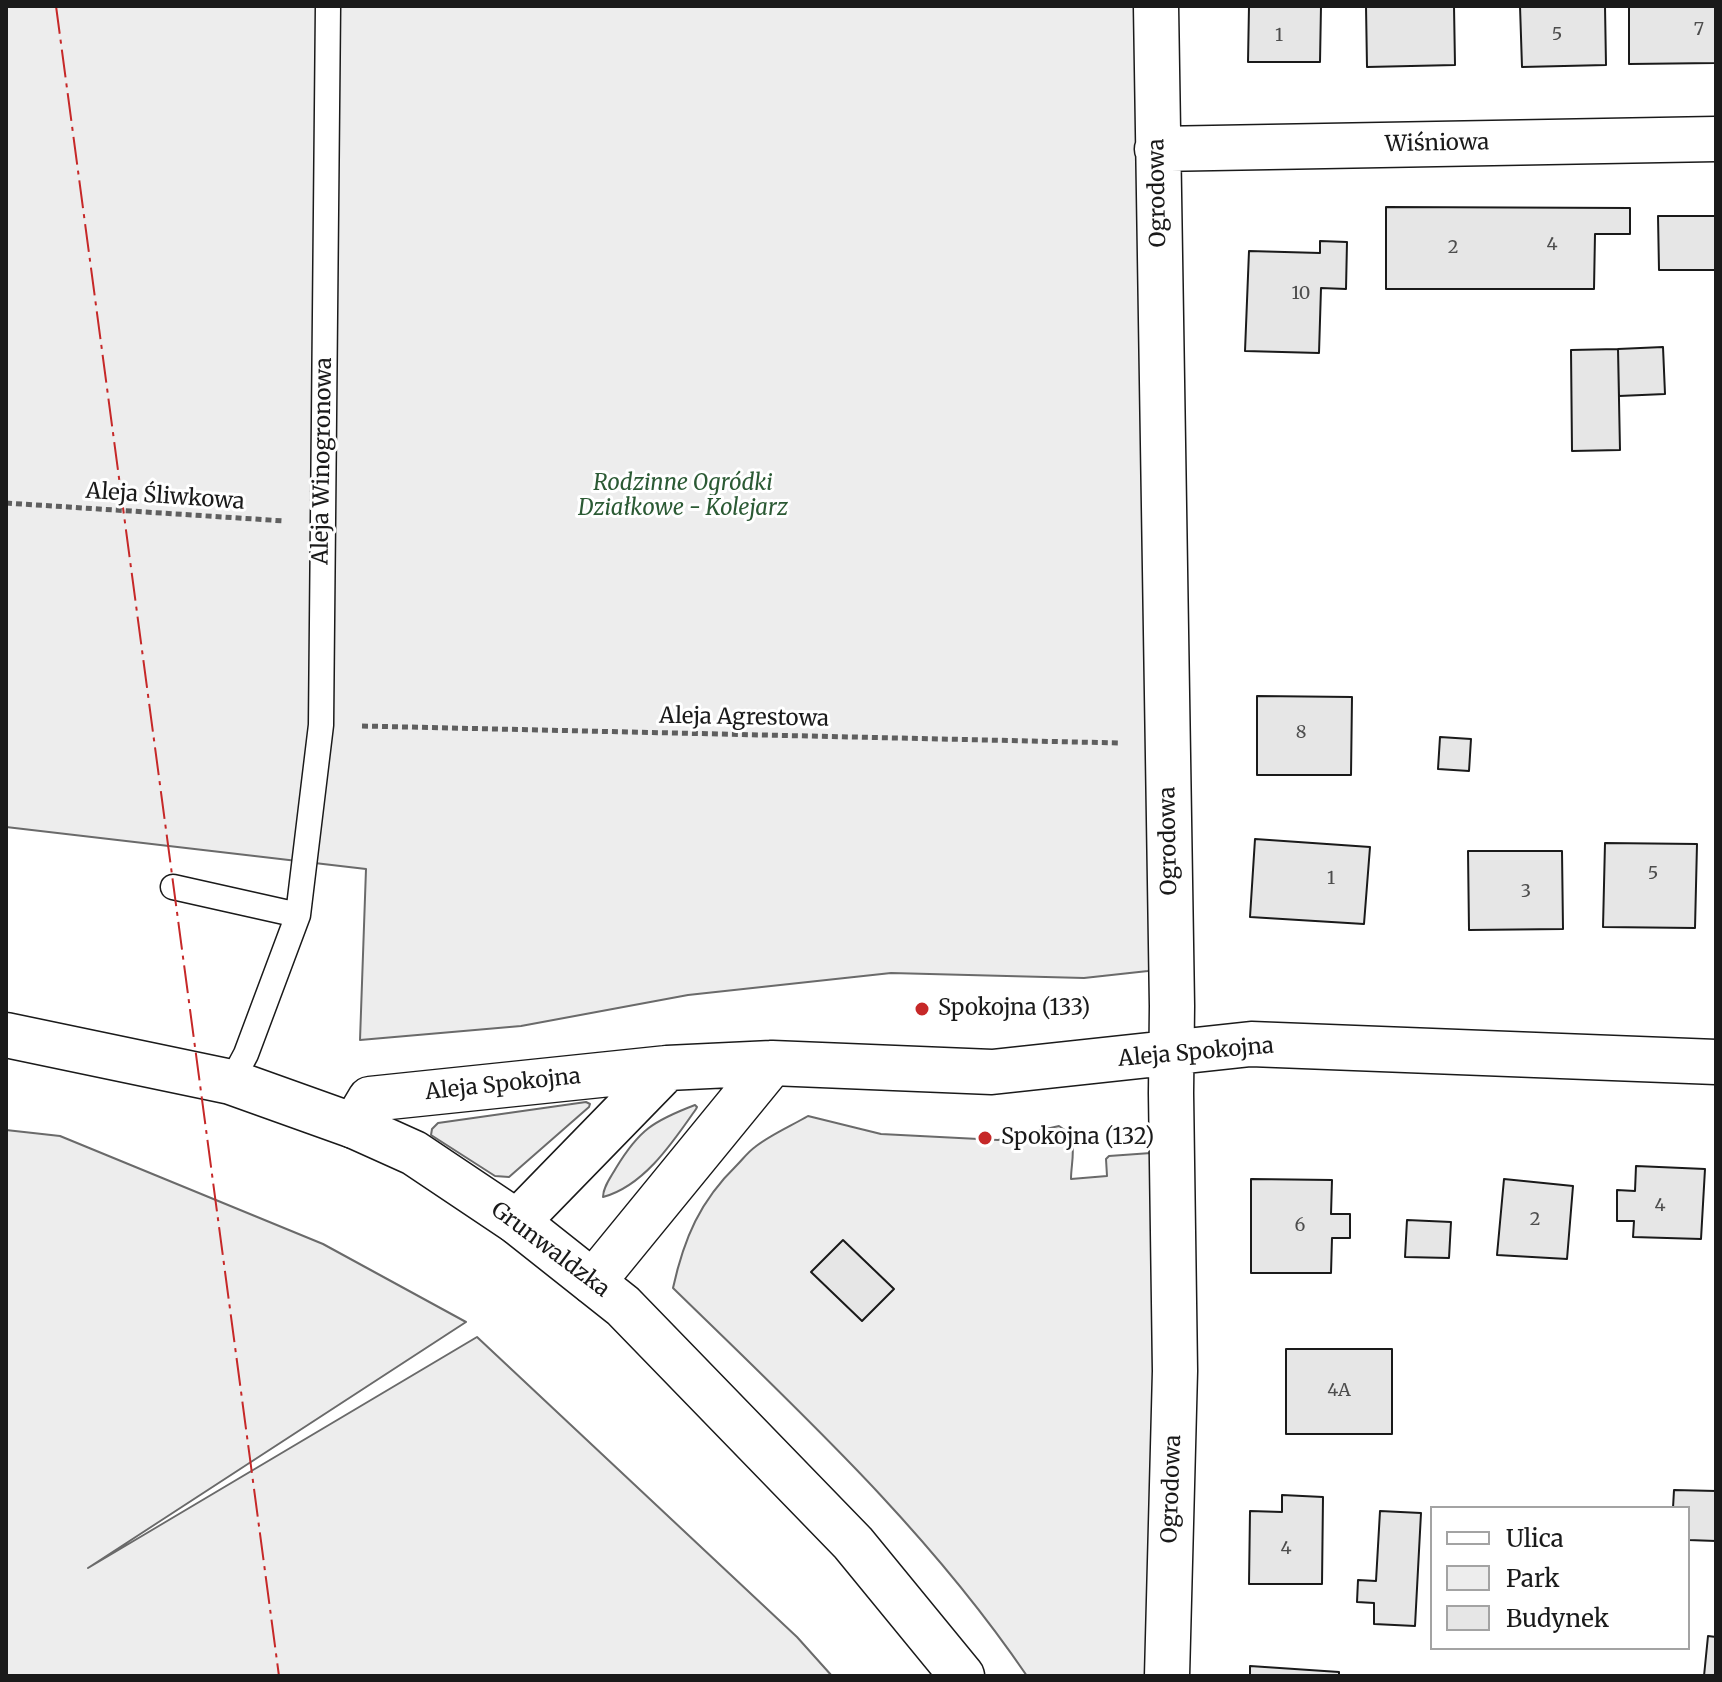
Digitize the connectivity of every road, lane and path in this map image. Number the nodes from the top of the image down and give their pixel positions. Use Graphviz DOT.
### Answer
graph roads {
  1 [pos="328,6"];
  2 [pos="1156,6"];
  3 [pos="1716,139"];
  4 [pos="1157,149"];
  5 [pos="6,503"];
  6 [pos="322,524"];
  7 [pos="321,725"];
  8 [pos="1167,744"];
  9 [pos="173,887"];
  10 [pos="298,915"];
  11 [pos="6,1035"];
  12 [pos="1170,1054"];
  13 [pos="1716,1062"];
  14 [pos="772,1063"];
  15 [pos="667,1068"];
  16 [pos="231,1082"];
  17 [pos="354,1126"];
  18 [pos="517,1222"];
  19 [pos="593,1282"];
  20 [pos="962,1676"];
  21 [pos="1167,1676"];
  1 -- 6 [label="lane, Aleja Winogronowa"];
  2 -- 4 [label="street, Ogrodowa"];
  3 -- 4 [label="street, Wiśniowa"];
  4 -- 8 [label="street, Ogrodowa"];
  5 -- 6 [label="path, Aleja Śliwkowa"];
  6 -- 7 [label="lane, Aleja Winogronowa"];
  7 -- 8 [label="path, Aleja Agrestowa"];
  7 -- 10 [label="lane, Aleja Winogronowa"];
  8 -- 12 [label="street, Ogrodowa"];
  9 -- 10 [label="lane"];
  10 -- 16 [label="lane, Aleja Winogronowa"];
  11 -- 16 [label="street, Grunwaldzka"];
  12 -- 13 [label="street, Aleja Spokojna"];
  12 -- 14 [label="street, Aleja Spokojna"];
  12 -- 21 [label="street, Ogrodowa"];
  14 -- 15 [label="street, Aleja Spokojna"];
  14 -- 19 [label="street"];
  15 -- 17 [label="street, Aleja Spokojna"];
  15 -- 18 [label="street"];
  16 -- 17 [label="street, Grunwaldzka"];
  17 -- 18 [label="street, Grunwaldzka"];
  18 -- 19 [label="street, Grunwaldzka"];
  19 -- 20 [label="street, Grunwaldzka"];
}
